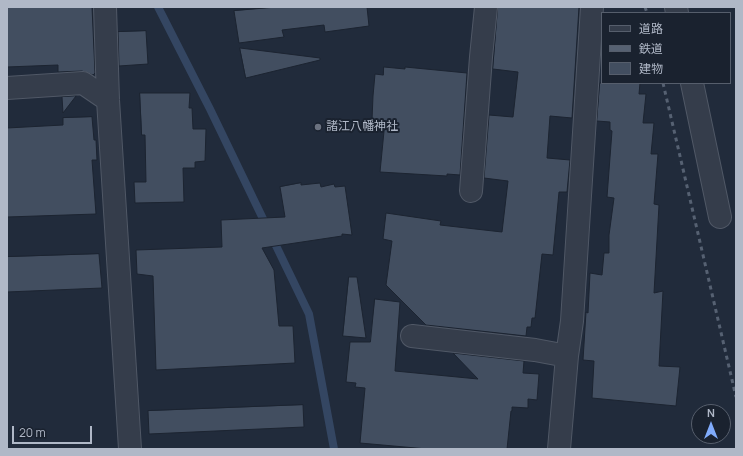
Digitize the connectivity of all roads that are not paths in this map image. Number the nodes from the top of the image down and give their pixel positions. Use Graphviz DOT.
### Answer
graph roads {
  1 [pos="105,7"];
  2 [pos="486,7"];
  3 [pos="592,7"];
  4 [pos="692,84"];
  5 [pos="7,88"];
  6 [pos="108,100"];
  7 [pos="471,190"];
  8 [pos="720,216"];
  9 [pos="412,336"];
  10 [pos="567,356"];
  11 [pos="130,449"];
  12 [pos="559,449"];
  1 -- 6 [label="street"];
  2 -- 7 [label="street"];
  3 -- 10 [label="street"];
  4 -- 8 [label="street"];
  5 -- 6 [label="street"];
  6 -- 11 [label="street"];
  9 -- 10 [label="street"];
  10 -- 12 [label="street"];
}
